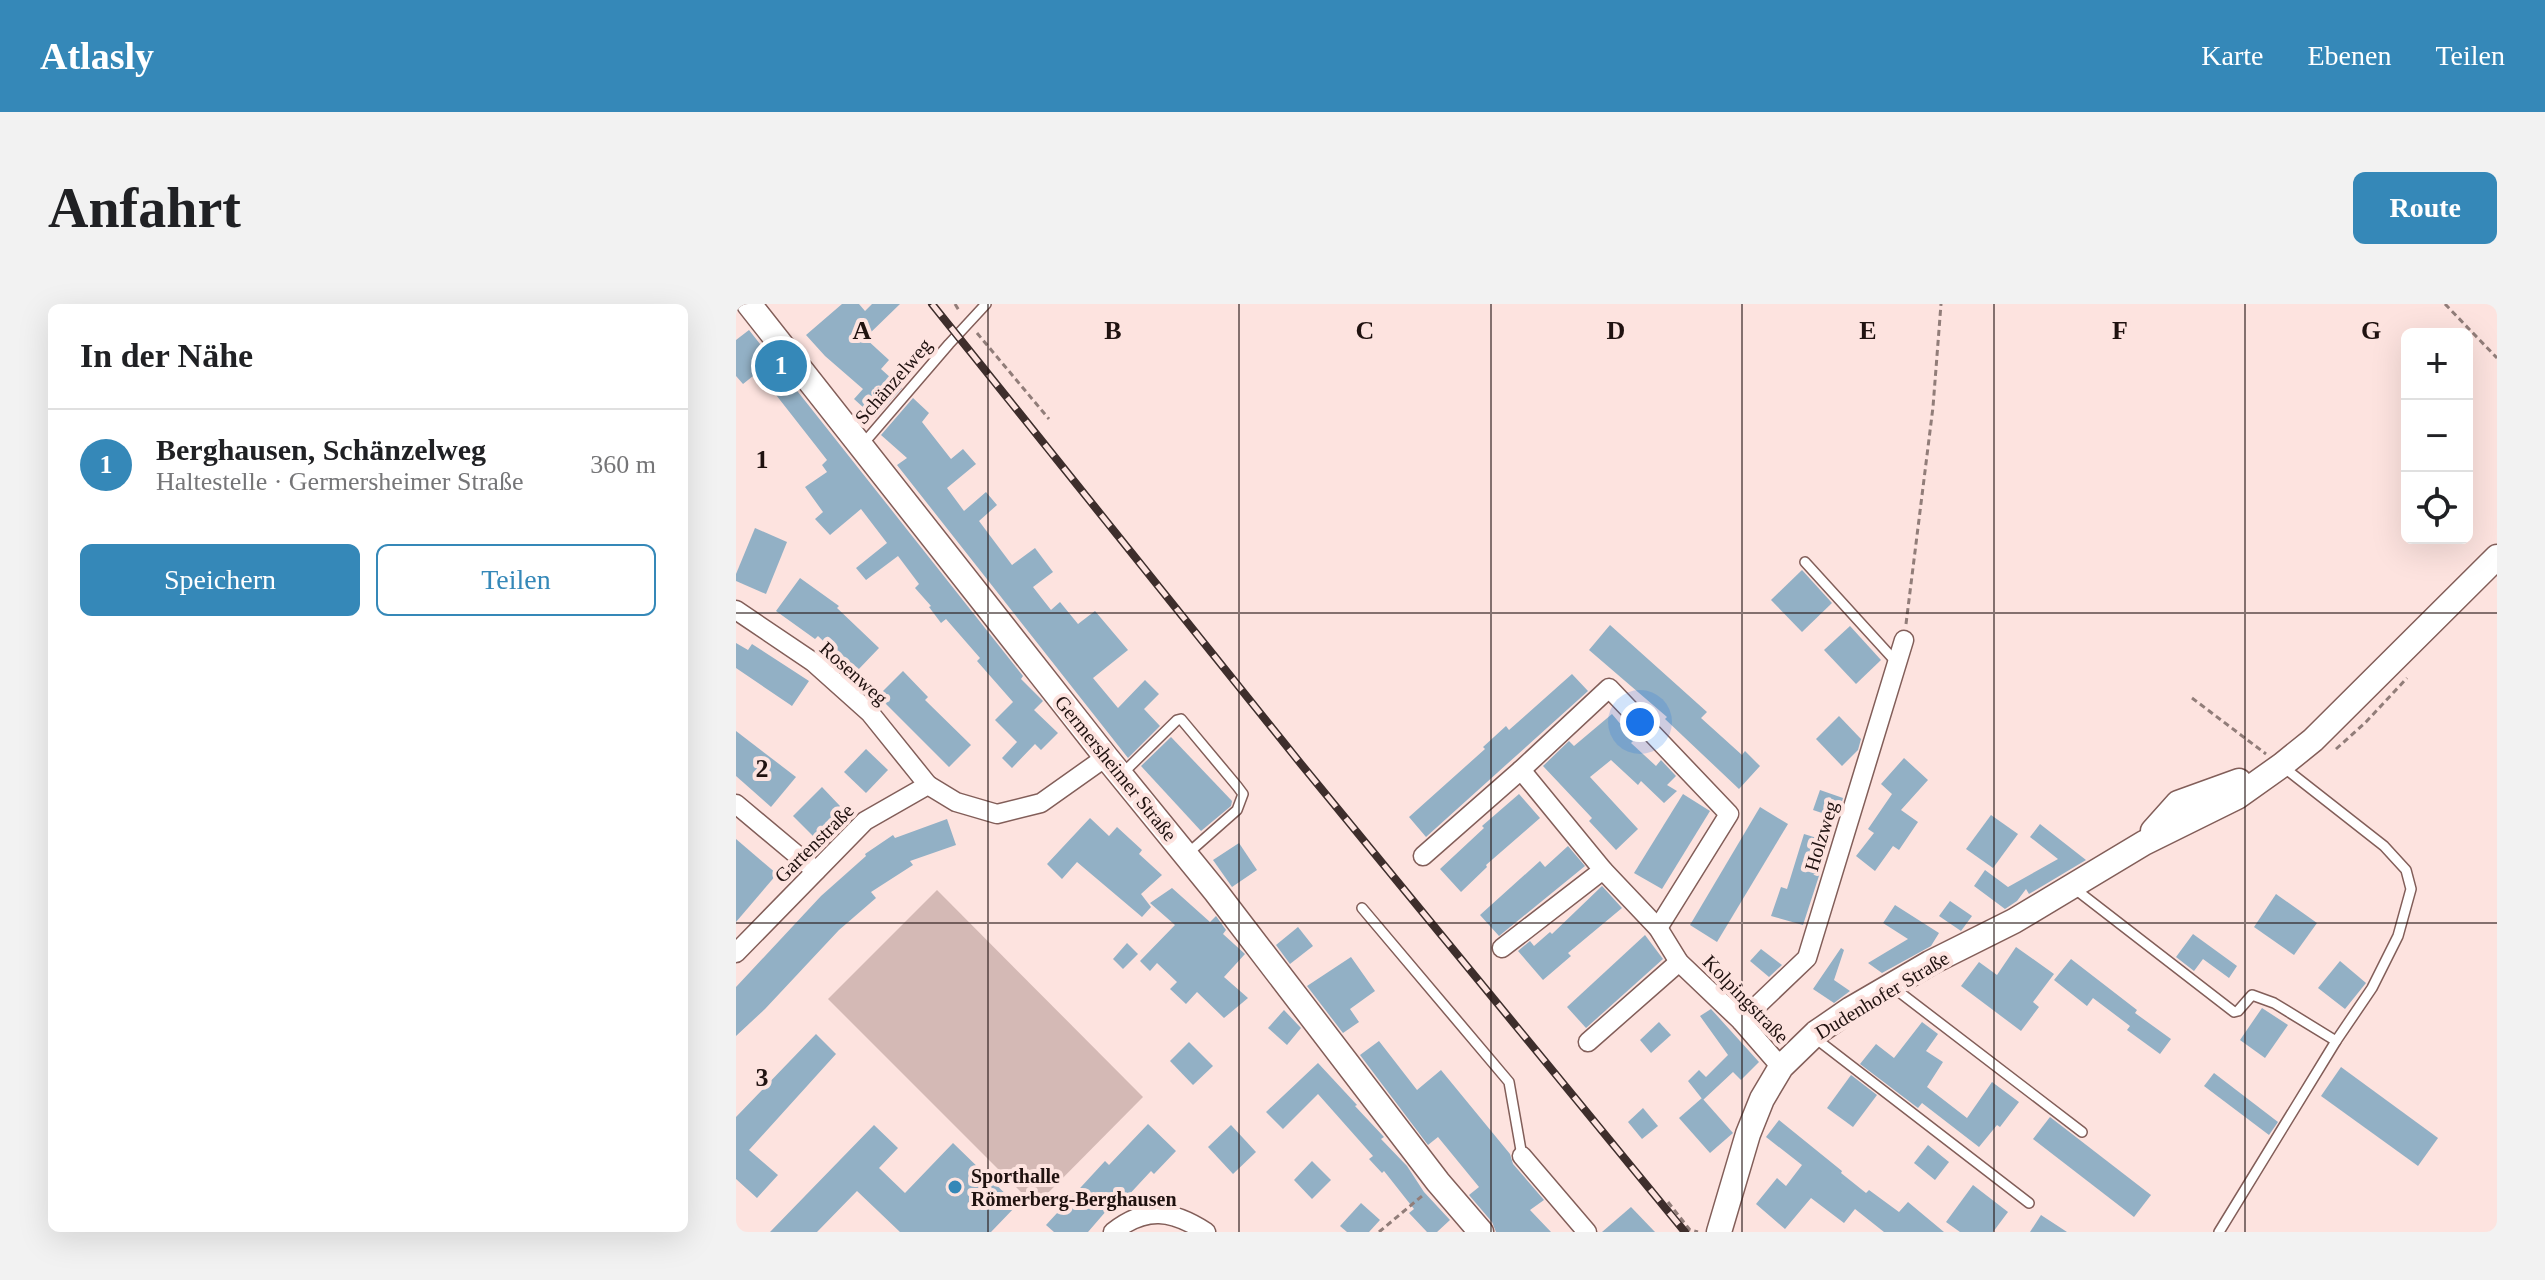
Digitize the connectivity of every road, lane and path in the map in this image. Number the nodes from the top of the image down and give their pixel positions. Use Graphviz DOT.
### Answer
graph roads {
  1 [pos="749,304"];
  2 [pos="955,304"];
  3 [pos="986,304"];
  4 [pos="1941,304"];
  5 [pos="2445,304"];
  6 [pos="969,323"];
  7 [pos="2497,358"];
  8 [pos="1049,419"];
  9 [pos="860,446"];
  10 [pos="2497,557"];
  11 [pos="1805,562"];
  12 [pos="736,610"];
  13 [pos="1904,640"];
  14 [pos="1897,663"];
  15 [pos="2192,698"];
  16 [pos="2282,765"];
  17 [pos="1113,766"];
  18 [pos="1521,770"];
  19 [pos="928,785"];
  20 [pos="736,804"];
  21 [pos="1186,855"];
  22 [pos="1423,856"];
  23 [pos="1603,870"];
  24 [pos="816,871"];
  25 [pos="2073,887"];
  26 [pos="1362,908"];
  27 [pos="1658,928"];
  28 [pos="1502,948"];
  29 [pos="736,953"];
  30 [pos="1679,962"];
  31 [pos="1892,985"];
  32 [pos="1741,1021"];
  33 [pos="1812,1036"];
  34 [pos="2336,1041"];
  35 [pos="1588,1042"];
  36 [pos="1781,1067"];
  37 [pos="2082,1132"];
  38 [pos="1522,1156"];
  39 [pos="1438,1182"];
  40 [pos="1668,1202"];
  41 [pos="2029,1203"];
  42 [pos="1113,1232"];
  43 [pos="1206,1232"];
  44 [pos="1379,1232"];
  45 [pos="1481,1232"];
  46 [pos="1587,1232"];
  47 [pos="1698,1232"];
  48 [pos="1719,1232"];
  49 [pos="2219,1232"];
  1 -- 9 [label="main road, Germersheimer Straße"];
  2 -- 6 [label="path"];
  3 -- 6 [label="lane, Schänzelweg"];
  4 -- 13 [label="path"];
  5 -- 7 [label="path"];
  6 -- 8 [label="path"];
  6 -- 9 [label="lane, Schänzelweg"];
  9 -- 17 [label="main road, Germersheimer Straße"];
  10 -- 16 [label="main road, Dudenhofer Straße"];
  11 -- 14 [label="lane"];
  12 -- 19 [label="street, Rosenweg"];
  13 -- 14 [label="street, Holzweg"];
  14 -- 32 [label="street, Holzweg"];
  15 -- 16 [label="path"];
  16 -- 25 [label="main road, Dudenhofer Straße"];
  16 -- 34 [label="lane"];
  17 -- 19 [label="street"];
  17 -- 21 [label="main road, Germersheimer Straße"];
  17 -- 21 [label="lane"];
  18 -- 22 [label="street"];
  18 -- 23 [label="street, Kolpingstraße"];
  18 -- 27 [label="street"];
  19 -- 24 [label="street, Gartenstraße"];
  20 -- 24 [label="street"];
  21 -- 39 [label="main road, Germersheimer Straße"];
  23 -- 27 [label="street, Kolpingstraße"];
  23 -- 28 [label="street"];
  24 -- 29 [label="street, Gartenstraße"];
  25 -- 31 [label="main road, Dudenhofer Straße"];
  25 -- 34 [label="lane"];
  26 -- 38 [label="lane"];
  27 -- 30 [label="street, Kolpingstraße"];
  30 -- 32 [label="street, Kolpingstraße"];
  30 -- 35 [label="street, Kolpingstraße"];
  31 -- 33 [label="main road, Dudenhofer Straße"];
  31 -- 37 [label="lane"];
  32 -- 36 [label="street, Kolpingstraße"];
  33 -- 36 [label="main road, Dudenhofer Straße"];
  33 -- 41 [label="lane"];
  34 -- 49 [label="lane"];
  36 -- 48 [label="main road, Dudenhofer Straße"];
  38 -- 46 [label="street"];
  39 -- 44 [label="path"];
  39 -- 45 [label="main road, Germersheimer Straße"];
  40 -- 47 [label="path"];
  42 -- 43 [label="street"];
}
